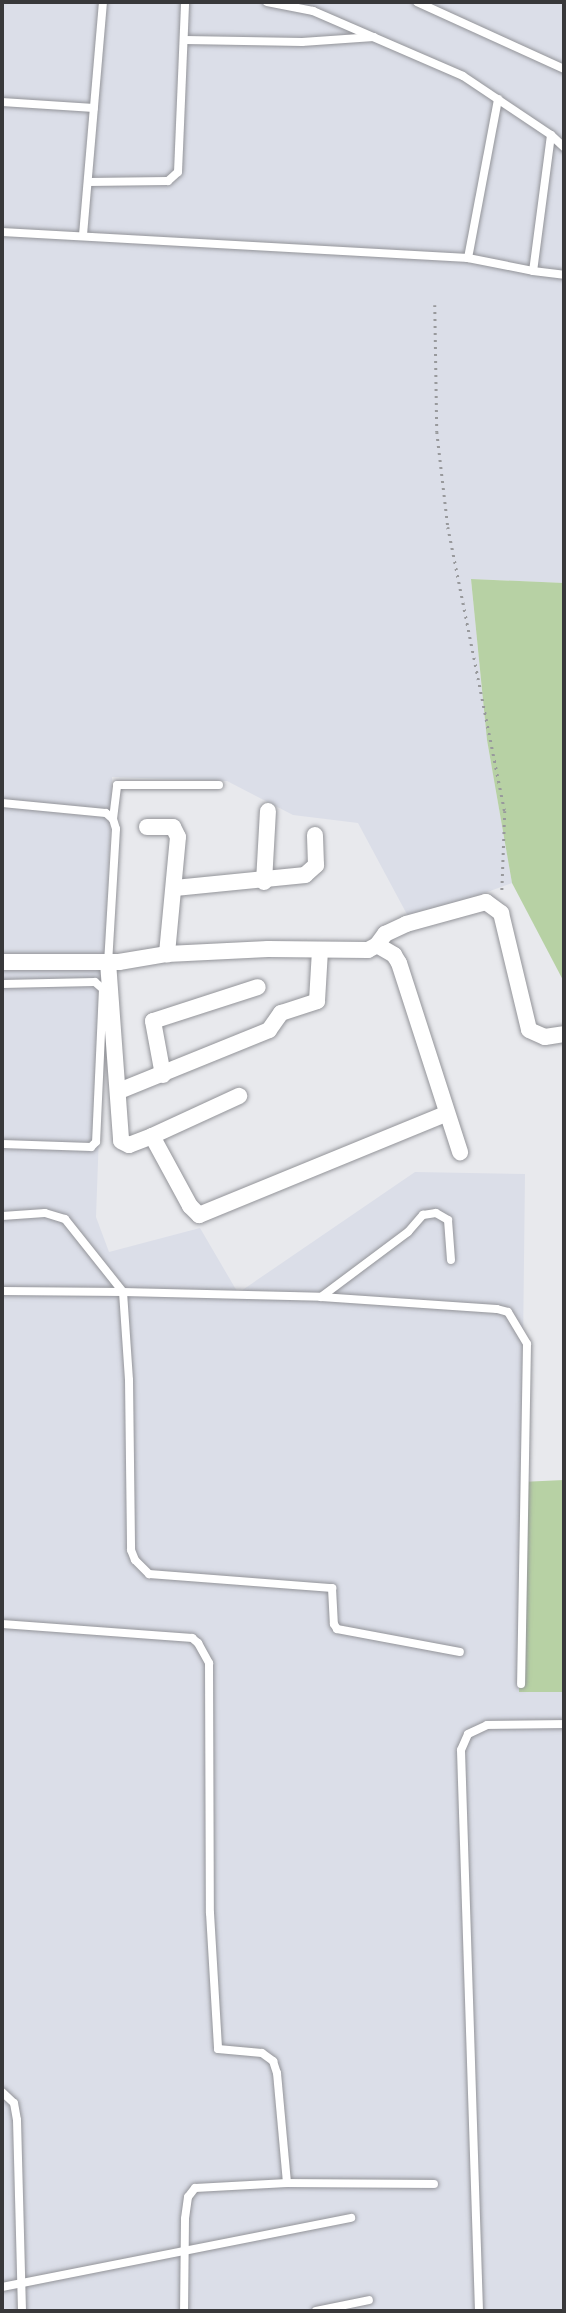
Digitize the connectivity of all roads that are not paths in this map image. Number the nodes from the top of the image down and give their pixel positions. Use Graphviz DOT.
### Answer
graph roads {
  1 [pos="103,2"];
  2 [pos="185,2"];
  3 [pos="267,2"];
  4 [pos="417,2"];
  5 [pos="374,37"];
  6 [pos="185,40"];
  7 [pos="564,69"];
  8 [pos="498,99"];
  9 [pos="2,102"];
  10 [pos="94,108"];
  11 [pos="551,135"];
  12 [pos="564,147"];
  13 [pos="88,182"];
  14 [pos="2,232"];
  15 [pos="83,235"];
  16 [pos="468,258"];
  17 [pos="533,271"];
  18 [pos="564,275"];
  19 [pos="219,785"];
  20 [pos="2,803"];
  21 [pos="268,811"];
  22 [pos="113,819"];
  23 [pos="147,827"];
  24 [pos="315,835"];
  25 [pos="264,882"];
  26 [pos="175,888"];
  27 [pos="377,945"];
  28 [pos="320,951"];
  29 [pos="167,954"];
  30 [pos="2,962"];
  31 [pos="108,962"];
  32 [pos="2,984"];
  33 [pos="258,987"];
  34 [pos="564,1034"];
  35 [pos="163,1075"];
  36 [pos="119,1091"];
  37 [pos="239,1096"];
  38 [pos="445,1114"];
  39 [pos="152,1136"];
  40 [pos="2,1144"];
  41 [pos="460,1152"];
  42 [pos="2,1216"];
  43 [pos="451,1260"];
  44 [pos="2,1291"];
  45 [pos="123,1292"];
  46 [pos="321,1297"];
  47 [pos="2,1624"];
  48 [pos="460,1652"];
  49 [pos="521,1684"];
  50 [pos="564,1724"];
  51 [pos="2,2092"];
  52 [pos="287,2183"];
  53 [pos="433,2184"];
  54 [pos="351,2218"];
  55 [pos="183,2252"];
  56 [pos="20,2283"];
  57 [pos="2,2287"];
  58 [pos="369,2300"];
  59 [pos="22,2311"];
  60 [pos="184,2311"];
  61 [pos="316,2311"];
  62 [pos="480,2311"];
  1 -- 10 [label="lane"];
  2 -- 6 [label="lane"];
  3 -- 5 [label="lane"];
  4 -- 7 [label="lane"];
  5 -- 6 [label="lane"];
  5 -- 8 [label="lane"];
  6 -- 13 [label="lane"];
  8 -- 11 [label="lane"];
  8 -- 16 [label="lane"];
  9 -- 10 [label="lane"];
  10 -- 13 [label="lane"];
  11 -- 12 [label="lane"];
  11 -- 17 [label="lane"];
  13 -- 15 [label="lane"];
  14 -- 15 [label="lane"];
  15 -- 16 [label="lane"];
  16 -- 17 [label="lane"];
  17 -- 18 [label="lane"];
  19 -- 22 [label="lane"];
  20 -- 22 [label="lane"];
  21 -- 25 [label="street"];
  22 -- 31 [label="lane"];
  23 -- 26 [label="street"];
  24 -- 25 [label="street"];
  25 -- 26 [label="street"];
  26 -- 29 [label="street"];
  27 -- 28 [label="street"];
  27 -- 34 [label="street"];
  27 -- 38 [label="street"];
  28 -- 29 [label="street"];
  28 -- 35 [label="street"];
  29 -- 31 [label="street"];
  30 -- 31 [label="street"];
  31 -- 36 [label="street"];
  32 -- 40 [label="lane"];
  33 -- 35 [label="street"];
  35 -- 36 [label="street"];
  36 -- 39 [label="street"];
  37 -- 39 [label="street"];
  38 -- 39 [label="street"];
  38 -- 41 [label="street"];
  42 -- 45 [label="lane"];
  43 -- 46 [label="lane"];
  44 -- 45 [label="lane"];
  45 -- 46 [label="lane"];
  45 -- 48 [label="lane"];
  46 -- 49 [label="lane"];
  47 -- 52 [label="lane"];
  50 -- 62 [label="lane"];
  51 -- 56 [label="lane"];
  52 -- 53 [label="lane"];
  52 -- 55 [label="lane"];
  54 -- 55 [label="lane"];
  55 -- 56 [label="lane"];
  55 -- 60 [label="lane"];
  56 -- 57 [label="lane"];
  56 -- 59 [label="lane"];
  58 -- 61 [label="lane"];
}
